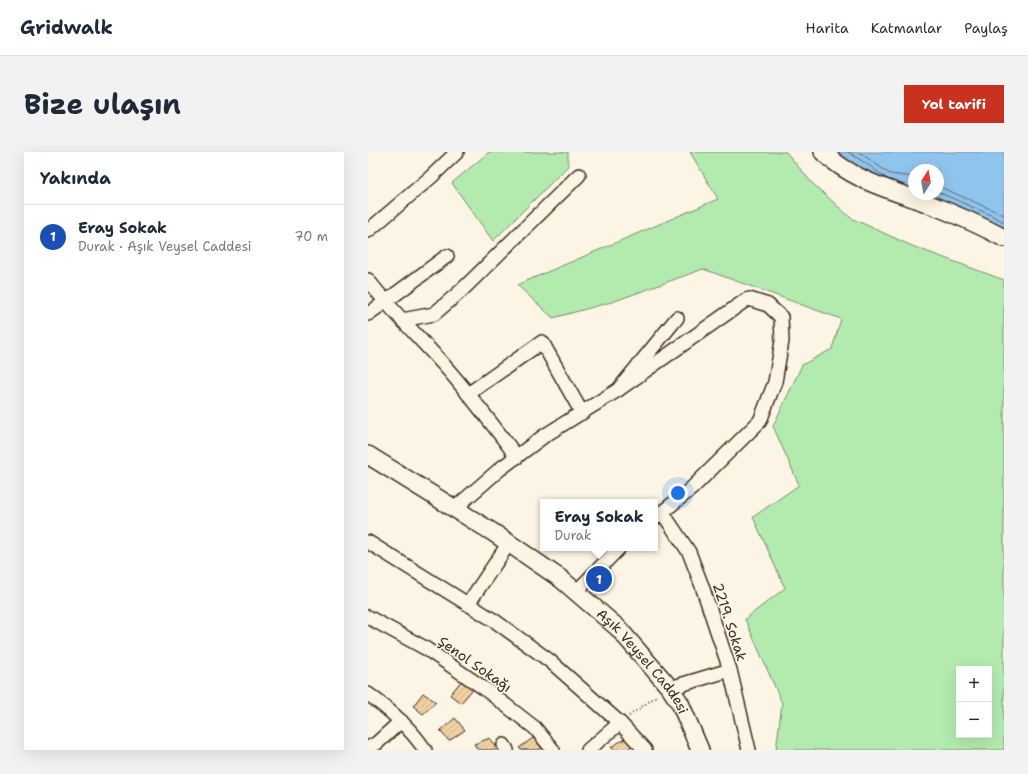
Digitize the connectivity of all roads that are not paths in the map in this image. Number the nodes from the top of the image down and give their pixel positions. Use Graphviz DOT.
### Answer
graph roads {
  1 [pos="823,152"];
  2 [pos="455,153"];
  3 [pos="580,175"];
  4 [pos="368,231"];
  5 [pos="1004,238"];
  6 [pos="447,256"];
  7 [pos="368,280"];
  8 [pos="385,302"];
  9 [pos="368,314"];
  10 [pos="677,318"];
  11 [pos="402,320"];
  12 [pos="618,390"];
  13 [pos="468,394"];
  14 [pos="582,413"];
  15 [pos="368,455"];
  16 [pos="517,457"];
  17 [pos="454,509"];
  18 [pos="659,515"];
  19 [pos="368,542"];
  20 [pos="509,544"];
  21 [pos="616,551"];
  22 [pos="576,592"];
  23 [pos="468,604"];
  24 [pos="368,617"];
  25 [pos="730,670"];
  26 [pos="670,688"];
  27 [pos="368,694"];
  28 [pos="401,721"];
  29 [pos="620,722"];
  30 [pos="368,748"];
  31 [pos="425,750"];
  32 [pos="553,750"];
  33 [pos="588,750"];
  34 [pos="645,750"];
  35 [pos="700,750"];
  36 [pos="749,750"];
  1 -- 5 [label="street"];
  2 -- 4 [label="street"];
  3 -- 11 [label="street"];
  6 -- 8 [label="street"];
  7 -- 8 [label="street"];
  8 -- 9 [label="street"];
  8 -- 11 [label="street"];
  10 -- 12 [label="street"];
  11 -- 13 [label="street"];
  12 -- 14 [label="street"];
  12 -- 18 [label="street"];
  13 -- 14 [label="street"];
  13 -- 16 [label="street"];
  14 -- 16 [label="street"];
  15 -- 17 [label="street, Aşık Veysel Caddesi"];
  16 -- 17 [label="street"];
  17 -- 20 [label="street, Aşık Veysel Caddesi"];
  18 -- 25 [label="street, 2219. Sokak"];
  19 -- 23 [label="street"];
  20 -- 22 [label="street, Aşık Veysel Caddesi"];
  20 -- 23 [label="street"];
  21 -- 22 [label="street"];
  22 -- 26 [label="street, Aşık Veysel Caddesi"];
  23 -- 29 [label="street"];
  24 -- 32 [label="street, Şenol Sokağı"];
  25 -- 26 [label="street"];
  25 -- 36 [label="street, 2219. Sokak"];
  26 -- 35 [label="street, Aşık Veysel Caddesi"];
  27 -- 28 [label="street"];
  28 -- 30 [label="street"];
  28 -- 31 [label="street"];
  29 -- 33 [label="street"];
  29 -- 34 [label="street"];
}
